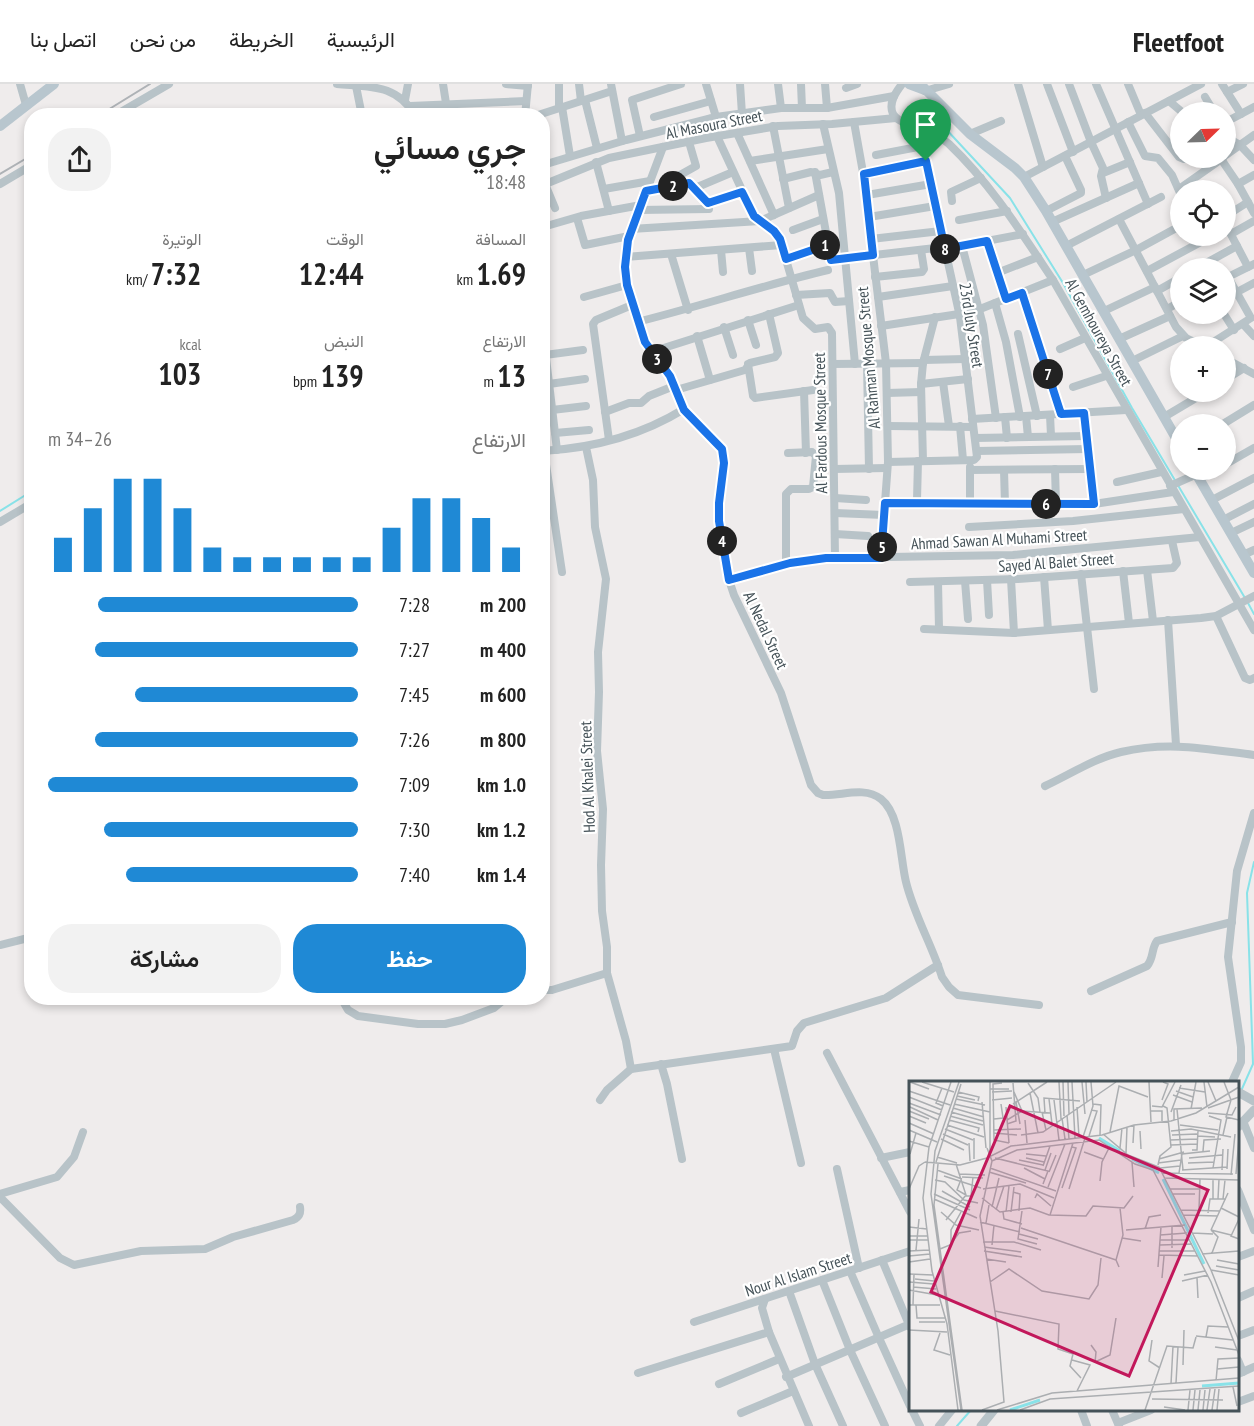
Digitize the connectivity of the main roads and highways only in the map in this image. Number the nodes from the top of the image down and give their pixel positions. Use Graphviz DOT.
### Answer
graph roads {
  1 [pos="909,84"];
  2 [pos="52,85"];
  3 [pos="923,87"];
  4 [pos="0,126"];
  5 [pos="1170,428"];
  6 [pos="1199,480"];
  7 [pos="1254,573"];
  1 -- 3 [label="main road, Al Gemhoureya Street"];
  2 -- 4 [label="main road"];
  3 -- 5 [label="main road, Al Gemhoureya Street"];
  6 -- 7 [label="main road"];
}
